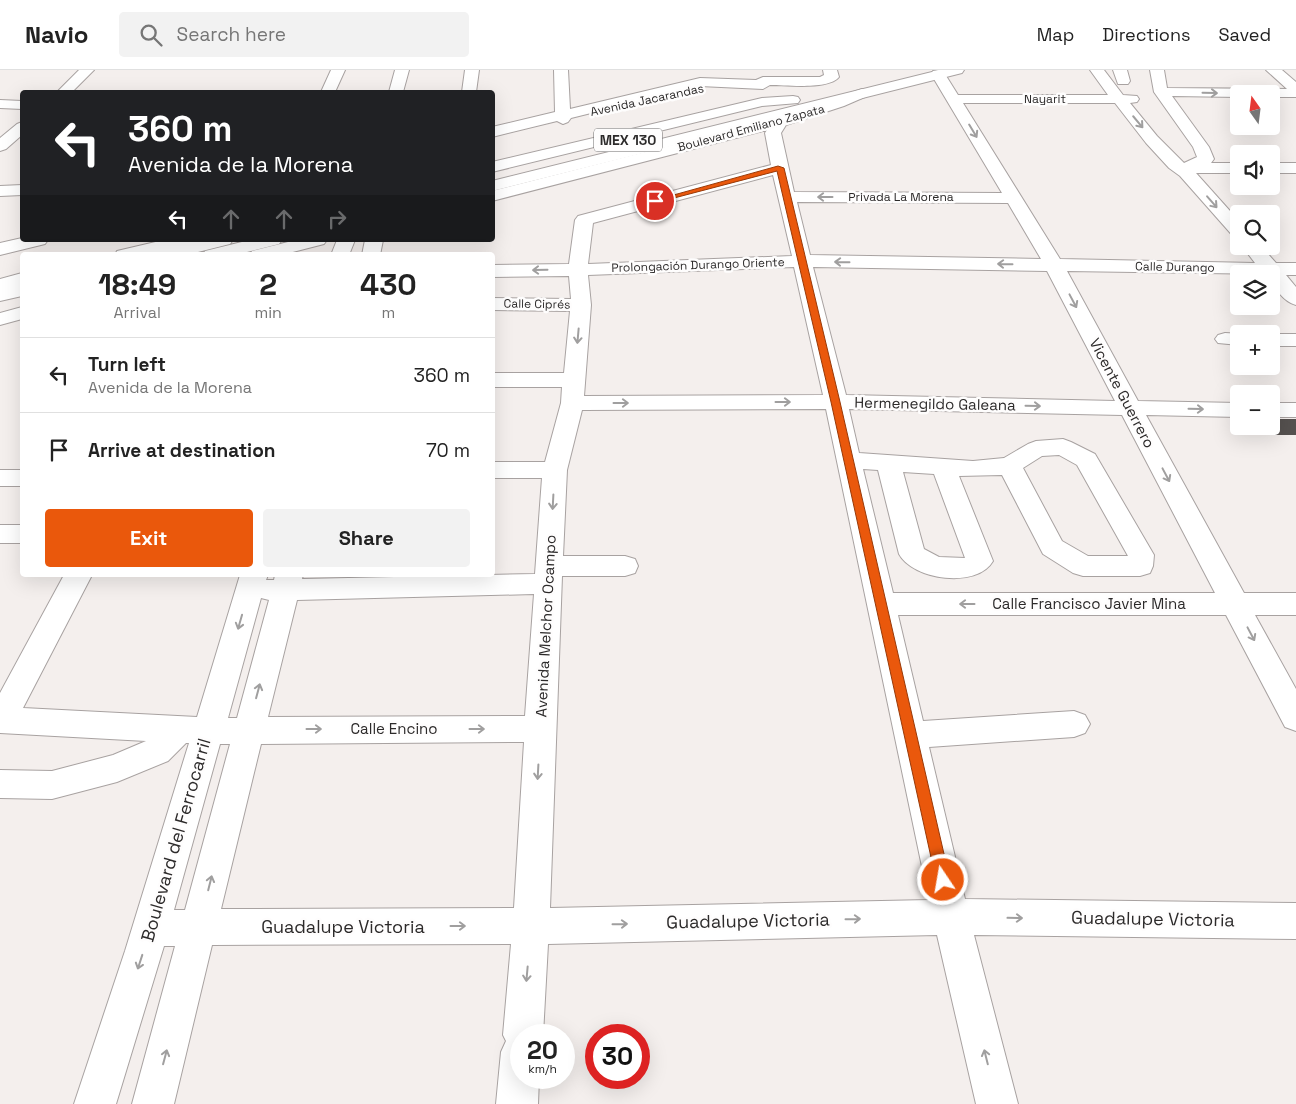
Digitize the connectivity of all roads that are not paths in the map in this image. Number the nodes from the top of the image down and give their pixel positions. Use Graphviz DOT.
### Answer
graph roads {
  1 [pos="87,70"];
  2 [pos="338,70"];
  3 [pos="402,70"];
  4 [pos="472,70"];
  5 [pos="561,70"];
  6 [pos="571,70"];
  7 [pos="914,70"];
  8 [pos="1097,70"];
  9 [pos="1112,70"];
  10 [pos="1157,70"];
  11 [pos="1273,70"];
  12 [pos="947,72"];
  13 [pos="826,75"];
  14 [pos="1122,76"];
  15 [pos="763,81"];
  16 [pos="836,89"];
  17 [pos="1296,89"];
  18 [pos="66,90"];
  19 [pos="329,90"];
  20 [pos="397,90"];
  21 [pos="469,90"];
  22 [pos="1161,92"];
  23 [pos="862,93"];
  24 [pos="1296,94"];
  25 [pos="954,99"];
  26 [pos="1119,99"];
  27 [pos="792,100"];
  28 [pos="1137,100"];
  29 [pos="0,104"];
  30 [pos="20,105"];
  31 [pos="762,112"];
  32 [pos="566,116"];
  33 [pos="780,122"];
  34 [pos="20,130"];
  35 [pos="495,131"];
  36 [pos="726,136"];
  37 [pos="20,145"];
  38 [pos="0,146"];
  39 [pos="778,157"];
  40 [pos="495,166"];
  41 [pos="1230,168"];
  42 [pos="1280,168"];
  43 [pos="1296,168"];
  44 [pos="1184,169"];
  45 [pos="495,173"];
  46 [pos="495,185"];
  47 [pos="20,190"];
  48 [pos="0,191"];
  49 [pos="495,195"];
  50 [pos="787,197"];
  51 [pos="1014,198"];
  52 [pos="1230,222"];
  53 [pos="30,242"];
  54 [pos="179,242"];
  55 [pos="216,242"];
  56 [pos="308,242"];
  57 [pos="0,249"];
  58 [pos="265,251"];
  59 [pos="137,252"];
  60 [pos="175,252"];
  61 [pos="252,252"];
  62 [pos="1259,255"];
  63 [pos="802,261"];
  64 [pos="1054,265"];
  65 [pos="1268,265"];
  66 [pos="1230,268"];
  67 [pos="1280,269"];
  68 [pos="1296,269"];
  69 [pos="578,270"];
  70 [pos="495,271"];
  71 [pos="20,280"];
  72 [pos="1280,280"];
  73 [pos="0,285"];
  74 [pos="20,290"];
  75 [pos="0,295"];
  76 [pos="1296,299"];
  77 [pos="20,304"];
  78 [pos="495,304"];
  79 [pos="581,305"];
  80 [pos="6,317"];
  81 [pos="1280,340"];
  82 [pos="1296,340"];
  83 [pos="495,380"];
  84 [pos="573,391"];
  85 [pos="836,402"];
  86 [pos="1130,408"];
  87 [pos="1230,410"];
  88 [pos="1280,410"];
  89 [pos="1296,410"];
  90 [pos="849,460"];
  91 [pos="889,464"];
  92 [pos="1010,466"];
  93 [pos="943,467"];
  94 [pos="495,470"];
  95 [pos="555,470"];
  96 [pos="0,478"];
  97 [pos="20,478"];
  98 [pos="0,534"];
  99 [pos="20,534"];
  100 [pos="626,566"];
  101 [pos="549,575"];
  102 [pos="495,576"];
  103 [pos="77,577"];
  104 [pos="474,577"];
  105 [pos="287,582"];
  106 [pos="251,583"];
  107 [pos="881,604"];
  108 [pos="1235,604"];
  109 [pos="1296,604"];
  110 [pos="1296,718"];
  111 [pos="0,720"];
  112 [pos="1074,724"];
  113 [pos="540,729"];
  114 [pos="194,730"];
  115 [pos="248,730"];
  116 [pos="911,735"];
  117 [pos="0,784"];
  118 [pos="951,917"];
  119 [pos="1296,921"];
  120 [pos="531,926"];
  121 [pos="199,927"];
  122 [pos="150,929"];
  123 [pos="524,1024"];
  124 [pos="518,1089"];
  125 [pos="95,1104"];
  126 [pos="153,1104"];
  127 [pos="517,1104"];
  128 [pos="997,1104"];
  1 -- 18 [label="street"];
  2 -- 19 [label="street"];
  3 -- 20 [label="street"];
  4 -- 21 [label="street"];
  5 -- 32 [label="street"];
  6 -- 32 [label="street"];
  7 -- 16 [label="street, Boulevard Emiliano Zapata / MEX 130"];
  8 -- 26 [label="street"];
  9 -- 14 [label="street"];
  10 -- 22 [label="street"];
  11 -- 17 [label="street"];
  12 -- 23 [label="street, Boulevard Emiliano Zapata / MEX 130"];
  12 -- 25 [label="street, Vicente Guerrero"];
  13 -- 15 [label="street"];
  13 -- 16 [label="street"];
  14 -- 28 [label="street"];
  15 -- 27 [label="street"];
  15 -- 32 [label="street, Avenida Jacarandas"];
  16 -- 27 [label="street, Boulevard Emiliano Zapata / MEX 130"];
  22 -- 24 [label="street, one-way"];
  22 -- 44 [label="street"];
  23 -- 31 [label="street, Boulevard Emiliano Zapata / MEX 130"];
  23 -- 33 [label="street, Boulevard Emiliano Zapata"];
  25 -- 26 [label="street, Nayarit"];
  25 -- 51 [label="street, Vicente Guerrero, one-way"];
  26 -- 28 [label="street, Nayarit"];
  26 -- 44 [label="street, one-way"];
  27 -- 31 [label="street, Boulevard Emiliano Zapata / MEX 130"];
  27 -- 40 [label="street, Boulevard Emiliano Zapata"];
  28 -- 44 [label="street"];
  29 -- 30 [label="street"];
  31 -- 45 [label="street, Boulevard Emiliano Zapata / MEX 130"];
  31 -- 46 [label="street, Boulevard Emiliano Zapata / MEX 130"];
  32 -- 35 [label="street, Avenida Jacarandas"];
  33 -- 36 [label="street, Boulevard Emiliano Zapata"];
  33 -- 39 [label="street"];
  34 -- 38 [label="street"];
  36 -- 39 [label="street"];
  36 -- 49 [label="street, Boulevard Emiliano Zapata"];
  37 -- 38 [label="street"];
  39 -- 50 [label="street"];
  39 -- 69 [label="street, Avenida Melchor Ocampo"];
  41 -- 44 [label="street"];
  42 -- 43 [label="street"];
  44 -- 52 [label="street, one-way"];
  47 -- 48 [label="street"];
  51 -- 50 [label="street, Privada La Morena, one-way"];
  50 -- 63 [label="street"];
  51 -- 64 [label="street, Vicente Guerrero"];
  53 -- 57 [label="street"];
  54 -- 59 [label="street"];
  55 -- 60 [label="street"];
  56 -- 58 [label="street"];
  58 -- 61 [label="street"];
  62 -- 65 [label="street"];
  64 -- 63 [label="street, Prolongación Durango Oriente, one-way"];
  63 -- 69 [label="street, Prolongación Durango Oriente"];
  63 -- 85 [label="street"];
  64 -- 66 [label="street, Calle Durango"];
  64 -- 86 [label="street, Vicente Guerrero, one-way"];
  67 -- 68 [label="street, Calle Durango"];
  69 -- 70 [label="street, Prolongación Durango Oriente, one-way"];
  69 -- 79 [label="street, Avenida Melchor Ocampo"];
  71 -- 73 [label="street"];
  72 -- 76 [label="street"];
  74 -- 75 [label="street"];
  77 -- 80 [label="street"];
  78 -- 79 [label="street, Calle Ciprés"];
  79 -- 84 [label="street, Avenida Melchor Ocampo, one-way"];
  81 -- 82 [label="street"];
  83 -- 84 [label="street, Hermenegildo Galeana"];
  84 -- 85 [label="street, Hermenegildo Galeana, one-way"];
  84 -- 95 [label="street, Avenida Melchor Ocampo"];
  85 -- 86 [label="street, Hermenegildo Galeana, one-way"];
  85 -- 90 [label="street"];
  86 -- 87 [label="street, Hermenegildo Galeana, one-way"];
  86 -- 108 [label="street, Vicente Guerrero, one-way"];
  88 -- 89 [label="street"];
  90 -- 91 [label="street"];
  90 -- 107 [label="street"];
  91 -- 93 [label="street"];
  91 -- 93 [label="street"];
  92 -- 92 [label="street"];
  92 -- 93 [label="street"];
  94 -- 95 [label="street"];
  95 -- 101 [label="street, Avenida Melchor Ocampo, one-way"];
  96 -- 97 [label="street"];
  98 -- 99 [label="street"];
  100 -- 101 [label="street"];
  101 -- 102 [label="street"];
  101 -- 113 [label="street, Avenida Melchor Ocampo"];
  103 -- 111 [label="street"];
  104 -- 105 [label="street"];
  105 -- 106 [label="street"];
  115 -- 105 [label="street, one-way"];
  106 -- 114 [label="street, Boulevard del Ferrocarril, one-way"];
  108 -- 107 [label="street, Calle Francisco Javier Mina, one-way"];
  107 -- 116 [label="street"];
  108 -- 109 [label="street, Calle Francisco Javier Mina"];
  108 -- 110 [label="street, Vicente Guerrero, one-way"];
  111 -- 114 [label="street, Calle Encino"];
  112 -- 116 [label="street"];
  115 -- 113 [label="street, Calle Encino, one-way"];
  113 -- 120 [label="street, Avenida Melchor Ocampo, one-way"];
  114 -- 115 [label="street, Calle Encino"];
  114 -- 117 [label="street"];
  114 -- 122 [label="street, Boulevard del Ferrocarril"];
  121 -- 115 [label="street, one-way"];
  116 -- 118 [label="street"];
  118 -- 119 [label="street, Guadalupe Victoria, one-way"];
  120 -- 118 [label="street, Guadalupe Victoria, one-way"];
  128 -- 118 [label="street, one-way"];
  121 -- 120 [label="street, Guadalupe Victoria, one-way"];
  120 -- 123 [label="street, Avenida Melchor Ocampo, one-way"];
  121 -- 122 [label="street, Guadalupe Victoria"];
  126 -- 121 [label="street, one-way"];
  122 -- 125 [label="street, Boulevard del Ferrocarril, one-way"];
  124 -- 127 [label="street"];
}
